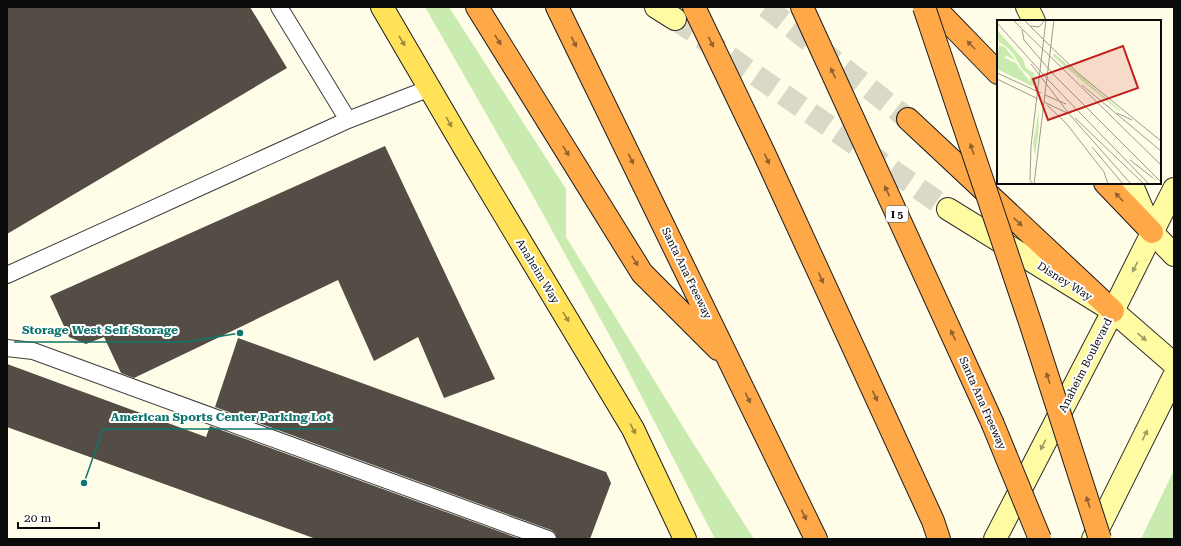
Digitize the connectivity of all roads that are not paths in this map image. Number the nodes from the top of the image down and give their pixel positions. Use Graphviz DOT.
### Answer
graph roads {
  1 [pos="279,7"];
  2 [pos="382,7"];
  3 [pos="477,7"];
  4 [pos="557,7"];
  5 [pos="656,7"];
  6 [pos="694,7"];
  7 [pos="802,7"];
  8 [pos="924,7"];
  9 [pos="934,7"];
  10 [pos="1027,7"];
  11 [pos="675,19"];
  12 [pos="1034,20"];
  13 [pos="997,72"];
  14 [pos="430,88"];
  15 [pos="908,119"];
  16 [pos="348,120"];
  17 [pos="1106,184"];
  18 [pos="1131,184"];
  19 [pos="1174,189"];
  20 [pos="948,209"];
  21 [pos="1152,232"];
  22 [pos="1174,255"];
  23 [pos="7,275"];
  24 [pos="1113,311"];
  25 [pos="7,348"];
  26 [pos="731,363"];
  27 [pos="1174,364"];
  28 [pos="1174,376"];
  29 [pos="936,530"];
  30 [pos="548,539"];
  31 [pos="685,539"];
  32 [pos="816,539"];
  33 [pos="995,539"];
  34 [pos="1040,539"];
  35 [pos="1093,539"];
  36 [pos="1100,539"];
  1 -- 16 [label="lane"];
  2 -- 14 [label="main road, Anaheim Way, one-way"];
  3 -- 26 [label="highway, one-way"];
  4 -- 26 [label="highway, Santa Ana Freeway, one-way"];
  5 -- 11 [label="main road"];
  6 -- 29 [label="highway, one-way"];
  34 -- 7 [label="highway, Santa Ana Freeway / I 5, one-way, bridge"];
  36 -- 8 [label="highway, one-way, bridge"];
  13 -- 9 [label="highway, one-way"];
  10 -- 12 [label="main road"];
  14 -- 16 [label="lane"];
  14 -- 31 [label="main road, Anaheim Way, one-way"];
  15 -- 24 [label="highway, one-way"];
  16 -- 23 [label="lane"];
  21 -- 17 [label="highway, one-way"];
  18 -- 21 [label="main road"];
  19 -- 21 [label="main road, Anaheim Boulevard"];
  20 -- 24 [label="main road, Disney Way"];
  21 -- 22 [label="main road"];
  21 -- 24 [label="main road, Anaheim Boulevard, one-way"];
  24 -- 27 [label="main road, Disney Way, one-way"];
  24 -- 33 [label="main road, Anaheim Boulevard, one-way"];
  25 -- 30 [label="lane"];
  26 -- 32 [label="highway, Santa Ana Freeway, one-way"];
  35 -- 28 [label="main road, one-way"];
}
